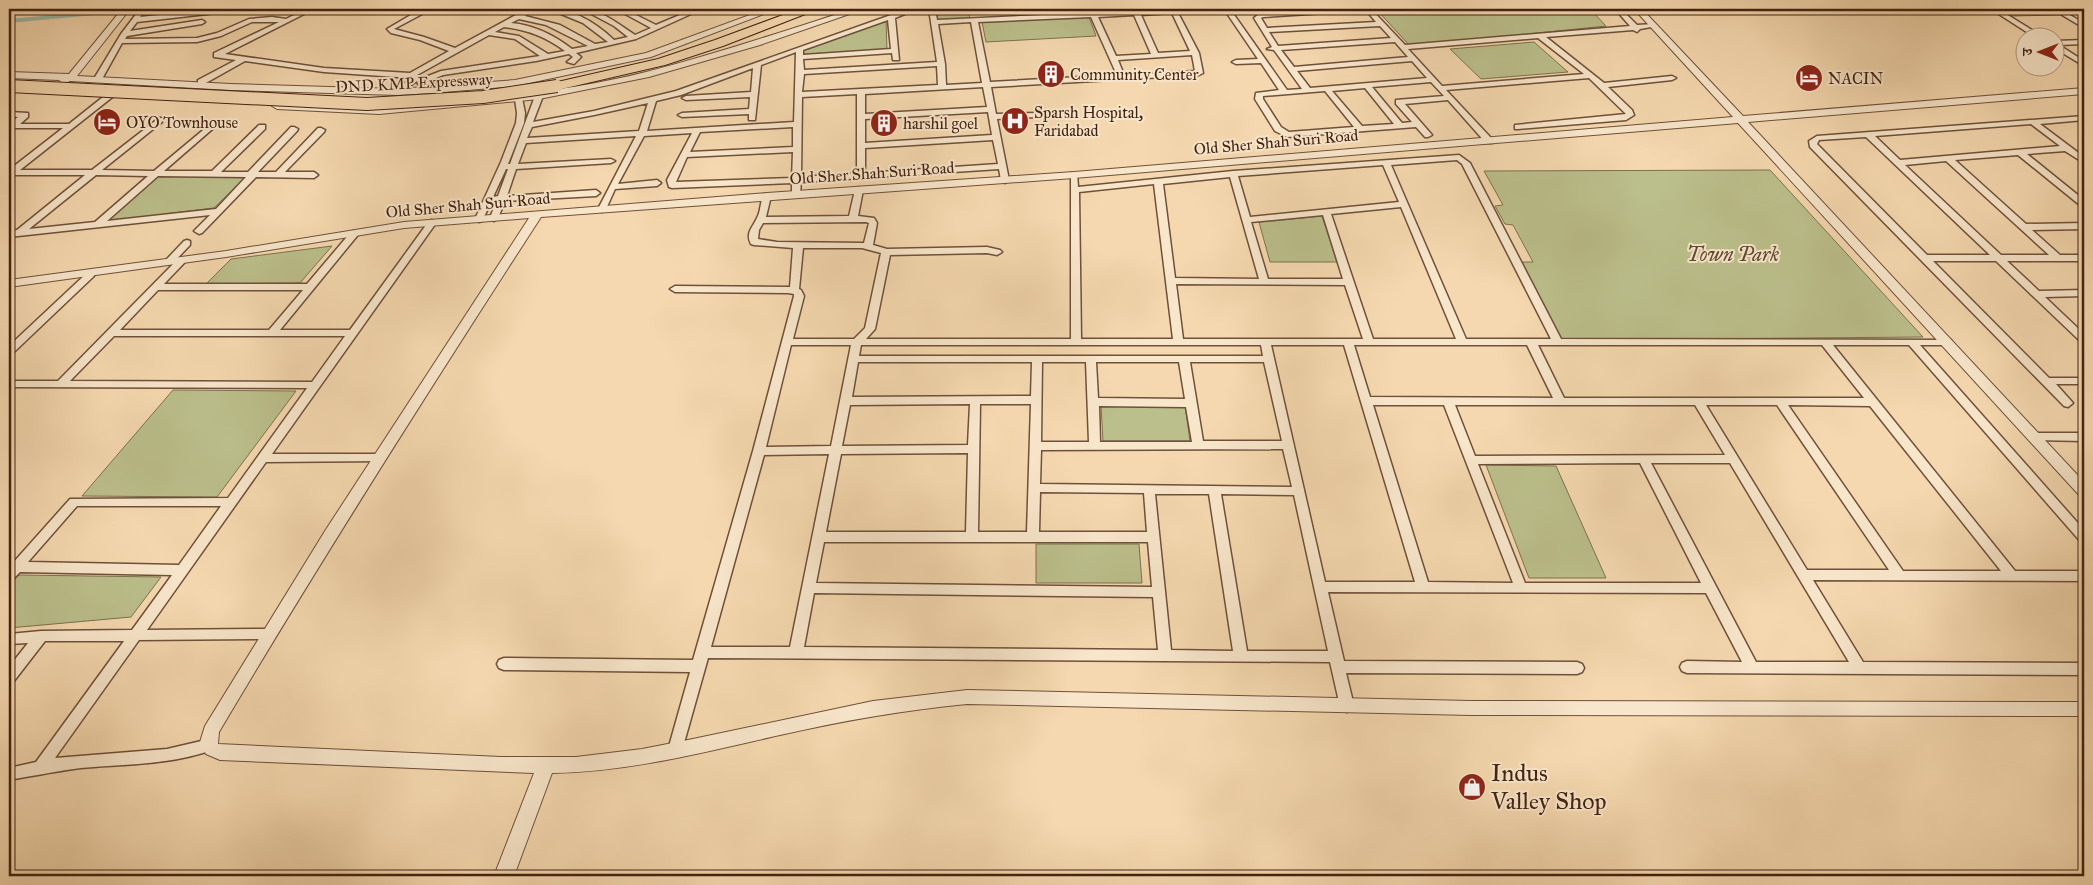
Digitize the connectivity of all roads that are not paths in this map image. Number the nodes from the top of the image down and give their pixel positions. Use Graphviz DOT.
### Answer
graph roads {
  1 [pos="126,9"];
  2 [pos="143,9"];
  3 [pos="234,9"];
  4 [pos="311,9"];
  5 [pos="424,9"];
  6 [pos="532,9"];
  7 [pos="552,9"];
  8 [pos="585,9"];
  9 [pos="619,9"];
  10 [pos="773,9"];
  11 [pos="794,9"];
  12 [pos="809,9"];
  13 [pos="860,9"];
  14 [pos="914,9"];
  15 [pos="932,9"];
  16 [pos="1227,9"];
  17 [pos="1357,9"];
  18 [pos="1368,9"];
  19 [pos="1618,9"];
  20 [pos="1638,9"];
  21 [pos="1994,9"];
  22 [pos="2055,9"];
  23 [pos="692,10"];
  24 [pos="1174,10"];
  25 [pos="118,13"];
  26 [pos="1137,13"];
  27 [pos="1094,15"];
  28 [pos="518,17"];
  29 [pos="891,17"];
  30 [pos="136,18"];
  31 [pos="974,20"];
  32 [pos="287,21"];
  33 [pos="202,22"];
  34 [pos="934,22"];
  35 [pos="1382,24"];
  36 [pos="503,25"];
  37 [pos="2084,26"];
  38 [pos="1655,27"];
  39 [pos="656,28"];
  40 [pos="2025,28"];
  41 [pos="1636,29"];
  42 [pos="1264,30"];
  43 [pos="488,33"];
  44 [pos="123,37"];
  45 [pos="1542,37"];
  46 [pos="634,38"];
  47 [pos="1397,40"];
  48 [pos="2084,42"];
  49 [pos="612,43"];
  50 [pos="2066,44"];
  51 [pos="595,47"];
  52 [pos="1276,48"];
  53 [pos="1255,49"];
  54 [pos="1406,49"];
  55 [pos="455,51"];
  56 [pos="571,52"];
  57 [pos="895,52"];
  58 [pos="2066,52"];
  59 [pos="799,53"];
  60 [pos="1195,53"];
  61 [pos="1155,55"];
  62 [pos="547,57"];
  63 [pos="243,58"];
  64 [pos="1113,58"];
  65 [pos="1414,59"];
  66 [pos="1264,61"];
  67 [pos="571,62"];
  68 [pos="1236,62"];
  69 [pos="757,64"];
  70 [pos="941,64"];
  71 [pos="2084,64"];
  72 [pos="899,66"];
  73 [pos="1292,69"];
  74 [pos="800,72"];
  75 [pos="9,75"];
  76 [pos="1590,76"];
  77 [pos="99,77"];
  78 [pos="537,78"];
  79 [pos="1122,78"];
  80 [pos="1672,78"];
  81 [pos="9,79"];
  82 [pos="65,79"];
  83 [pos="416,79"];
  84 [pos="1434,80"];
  85 [pos="201,82"];
  86 [pos="515,83"];
  87 [pos="556,83"];
  88 [pos="986,85"];
  89 [pos="1602,85"];
  90 [pos="9,86"];
  91 [pos="1368,86"];
  92 [pos="942,88"];
  93 [pos="1441,88"];
  94 [pos="1327,89"];
  95 [pos="9,90"];
  96 [pos="439,90"];
  97 [pos="1308,91"];
  98 [pos="2084,91"];
  99 [pos="50,92"];
  100 [pos="398,92"];
  101 [pos="862,92"];
  102 [pos="1285,92"];
  103 [pos="686,94"];
  104 [pos="754,94"];
  105 [pos="798,95"];
  106 [pos="111,96"];
  107 [pos="539,96"];
  108 [pos="518,98"];
  109 [pos="1450,98"];
  110 [pos="652,101"];
  111 [pos="441,106"];
  112 [pos="753,111"];
  113 [pos="992,113"];
  114 [pos="9,114"];
  115 [pos="1036,114"];
  116 [pos="682,115"];
  117 [pos="862,117"];
  118 [pos="1740,118"];
  119 [pos="2084,118"];
  120 [pos="159,120"];
  121 [pos="2033,122"];
  122 [pos="214,123"];
  123 [pos="797,124"];
  124 [pos="1418,124"];
  125 [pos="529,125"];
  126 [pos="10,126"];
  127 [pos="70,126"];
  128 [pos="1400,126"];
  129 [pos="752,127"];
  130 [pos="1518,127"];
  131 [pos="262,128"];
  132 [pos="294,129"];
  133 [pos="322,130"];
  134 [pos="1360,130"];
  135 [pos="697,131"];
  136 [pos="679,132"];
  137 [pos="641,134"];
  138 [pos="1428,135"];
  139 [pos="1868,135"];
  140 [pos="997,137"];
  141 [pos="523,141"];
  142 [pos="1489,141"];
  143 [pos="862,146"];
  144 [pos="2068,148"];
  145 [pos="797,149"];
  146 [pos="2019,152"];
  147 [pos="686,155"];
  148 [pos="1947,158"];
  149 [pos="611,161"];
  150 [pos="2084,161"];
  151 [pos="1386,162"];
  152 [pos="1897,162"];
  153 [pos="513,166"];
  154 [pos="1003,166"];
  155 [pos="503,167"];
  156 [pos="9,173"];
  157 [pos="94,173"];
  158 [pos="156,173"];
  159 [pos="214,174"];
  160 [pos="252,174"];
  161 [pos="279,174"];
  162 [pos="314,174"];
  163 [pos="1233,174"];
  164 [pos="862,175"];
  165 [pos="1074,175"];
  166 [pos="796,180"];
  167 [pos="1006,180"];
  168 [pos="1158,182"];
  169 [pos="657,184"];
  170 [pos="612,187"];
  171 [pos="859,190"];
  172 [pos="1074,190"];
  173 [pos="596,192"];
  174 [pos="796,194"];
  175 [pos="768,196"];
  176 [pos="501,198"];
  177 [pos="488,199"];
  178 [pos="1405,204"];
  179 [pos="2084,204"];
  180 [pos="602,210"];
  181 [pos="218,211"];
  182 [pos="1326,212"];
  183 [pos="538,215"];
  184 [pos="494,218"];
  185 [pos="479,219"];
  186 [pos="852,219"];
  187 [pos="761,220"];
  188 [pos="1246,220"];
  189 [pos="432,223"];
  190 [pos="97,225"];
  191 [pos="2022,226"];
  192 [pos="2084,226"];
  193 [pos="199,231"];
  194 [pos="19,233"];
  195 [pos="9,234"];
  196 [pos="354,234"];
  197 [pos="187,243"];
  198 [pos="798,245"];
  199 [pos="868,246"];
  200 [pos="886,252"];
  201 [pos="997,252"];
  202 [pos="1926,258"];
  203 [pos="1999,258"];
  204 [pos="2058,258"];
  205 [pos="2084,258"];
  206 [pos="182,260"];
  207 [pos="169,262"];
  208 [pos="91,274"];
  209 [pos="1170,281"];
  210 [pos="1264,281"];
  211 [pos="1349,282"];
  212 [pos="9,284"];
  213 [pos="156,287"];
  214 [pos="310,287"];
  215 [pos="674,289"];
  216 [pos="794,291"];
  217 [pos="2084,293"];
  218 [pos="2036,294"];
  219 [pos="2080,331"];
  220 [pos="111,333"];
  221 [pos="272,333"];
  222 [pos="353,333"];
  223 [pos="2084,339"];
  224 [pos="787,342"];
  225 [pos="857,342"];
  226 [pos="1076,342"];
  227 [pos="1178,342"];
  228 [pos="1265,342"];
  229 [pos="1348,342"];
  230 [pos="1369,342"];
  231 [pos="1462,342"];
  232 [pos="1531,342"];
  233 [pos="1558,342"];
  234 [pos="1825,342"];
  235 [pos="1912,342"];
  236 [pos="1947,342"];
  237 [pos="9,351"];
  238 [pos="854,359"];
  239 [pos="1037,359"];
  240 [pos="1091,359"];
  241 [pos="1184,359"];
  242 [pos="1269,359"];
  243 [pos="2047,381"];
  244 [pos="2084,381"];
  245 [pos="9,384"];
  246 [pos="61,384"];
  247 [pos="316,385"];
  248 [pos="1036,400"];
  249 [pos="845,401"];
  250 [pos="976,401"];
  251 [pos="1366,401"];
  252 [pos="1448,401"];
  253 [pos="1560,401"];
  254 [pos="1698,401"];
  255 [pos="1093,402"];
  256 [pos="1780,402"];
  257 [pos="1872,402"];
  258 [pos="2068,402"];
  259 [pos="1191,403"];
  260 [pos="2034,437"];
  261 [pos="2084,437"];
  262 [pos="1198,445"];
  263 [pos="1288,445"];
  264 [pos="1035,446"];
  265 [pos="1095,446"];
  266 [pos="974,449"];
  267 [pos="836,450"];
  268 [pos="759,451"];
  269 [pos="263,458"];
  270 [pos="378,458"];
  271 [pos="1733,459"];
  272 [pos="1471,460"];
  273 [pos="1643,460"];
  274 [pos="1034,488"];
  275 [pos="1149,489"];
  276 [pos="1214,490"];
  277 [pos="1299,491"];
  278 [pos="2084,491"];
  279 [pos="230,502"];
  280 [pos="818,537"];
  281 [pos="972,537"];
  282 [pos="1033,537"];
  283 [pos="1154,537"];
  284 [pos="2084,538"];
  285 [pos="182,570"];
  286 [pos="12,571"];
  287 [pos="1803,575"];
  288 [pos="1899,575"];
  289 [pos="2011,575"];
  290 [pos="2084,576"];
  291 [pos="1320,587"];
  292 [pos="1423,587"];
  293 [pos="808,588"];
  294 [pos="1521,588"];
  295 [pos="1710,588"];
  296 [pos="1159,592"];
  297 [pos="268,634"];
  298 [pos="134,635"];
  299 [pos="40,636"];
  300 [pos="9,640"];
  301 [pos="702,652"];
  302 [pos="796,653"];
  303 [pos="1165,656"];
  304 [pos="1241,656"];
  305 [pos="1337,662"];
  306 [pos="504,664"];
  307 [pos="698,666"];
  308 [pos="1687,667"];
  309 [pos="1577,668"];
  310 [pos="1752,668"];
  311 [pos="1860,669"];
  312 [pos="2084,669"];
  313 [pos="9,677"];
  314 [pos="1347,706"];
  315 [pos="2084,709"];
  316 [pos="210,746"];
  317 [pos="675,750"];
  318 [pos="546,765"];
  319 [pos="41,766"];
  320 [pos="9,774"];
  321 [pos="504,876"];
  1 -- 25 [label="street"];
  2 -- 30 [label="street"];
  3 -- 30 [label="street"];
  4 -- 32 [label="street"];
  5 -- 55 [label="street"];
  6 -- 28 [label="street"];
  7 -- 49 [label="street"];
  8 -- 46 [label="street"];
  9 -- 39 [label="street"];
  10 -- 78 [label="street"];
  11 -- 87 [label="highway, DND KMP Expressway"];
  12 -- 87 [label="highway, DND KMP Expressway"];
  13 -- 107 [label="street"];
  14 -- 29 [label="street"];
  15 -- 34 [label="street"];
  16 -- 53 [label="street"];
  17 -- 42 [label="street"];
  18 -- 35 [label="street"];
  19 -- 41 [label="street"];
  20 -- 38 [label="street"];
  21 -- 40 [label="street"];
  22 -- 37 [label="street"];
  23 -- 39 [label="street"];
  24 -- 26 [label="street"];
  24 -- 60 [label="street"];
  25 -- 82 [label="street"];
  25 -- 82 [label="street"];
  26 -- 27 [label="street"];
  26 -- 61 [label="street"];
  27 -- 31 [label="street"];
  27 -- 64 [label="street"];
  28 -- 36 [label="street"];
  28 -- 51 [label="street"];
  29 -- 57 [label="street"];
  29 -- 59 [label="street"];
  30 -- 44 [label="street"];
  31 -- 34 [label="street"];
  31 -- 88 [label="street"];
  32 -- 44 [label="street"];
  32 -- 63 [label="street"];
  33 -- 44 [label="street"];
  34 -- 70 [label="street"];
  35 -- 42 [label="street"];
  35 -- 47 [label="street"];
  36 -- 43 [label="street"];
  36 -- 56 [label="street"];
  38 -- 41 [label="street"];
  38 -- 118 [label="street"];
  39 -- 46 [label="street"];
  41 -- 45 [label="street"];
  42 -- 52 [label="street"];
  43 -- 55 [label="street"];
  43 -- 62 [label="street"];
  44 -- 77 [label="street"];
  45 -- 54 [label="street"];
  45 -- 76 [label="street"];
  46 -- 49 [label="street"];
  47 -- 52 [label="street"];
  47 -- 54 [label="street"];
  48 -- 50 [label="street"];
  49 -- 51 [label="street"];
  51 -- 56 [label="street"];
  52 -- 53 [label="street"];
  52 -- 73 [label="street"];
  53 -- 66 [label="street"];
  54 -- 65 [label="street"];
  55 -- 83 [label="street"];
  56 -- 62 [label="street"];
  56 -- 67 [label="street"];
  57 -- 59 [label="street"];
  57 -- 72 [label="street"];
  58 -- 71 [label="street"];
  59 -- 69 [label="street"];
  59 -- 74 [label="street"];
  60 -- 61 [label="street"];
  60 -- 79 [label="street"];
  61 -- 64 [label="street"];
  62 -- 83 [label="street"];
  63 -- 83 [label="street"];
  63 -- 85 [label="street"];
  64 -- 79 [label="street"];
  65 -- 73 [label="street"];
  65 -- 84 [label="street"];
  66 -- 68 [label="street"];
  66 -- 102 [label="street"];
  69 -- 103 [label="street"];
  69 -- 104 [label="street"];
  70 -- 72 [label="street"];
  70 -- 92 [label="street"];
  72 -- 74 [label="street"];
  73 -- 97 [label="street"];
  74 -- 105 [label="street"];
  75 -- 82 [label="street"];
  76 -- 89 [label="street"];
  76 -- 93 [label="street"];
  78 -- 86 [label="street"];
  78 -- 107 [label="street"];
  79 -- 88 [label="street"];
  80 -- 89 [label="street"];
  81 -- 87 [label="highway, DND KMP Expressway"];
  82 -- 99 [label="street"];
  82 -- 100 [label="street"];
  83 -- 96 [label="street"];
  83 -- 100 [label="street"];
  84 -- 91 [label="street"];
  84 -- 93 [label="street"];
  86 -- 96 [label="street"];
  86 -- 108 [label="street"];
  87 -- 90 [label="highway, DND KMP Expressway, bridge"];
  88 -- 92 [label="street"];
  88 -- 113 [label="street"];
  89 -- 130 [label="street"];
  91 -- 94 [label="street"];
  91 -- 128 [label="street"];
  92 -- 101 [label="street"];
  93 -- 109 [label="street"];
  94 -- 97 [label="street"];
  94 -- 134 [label="street"];
  95 -- 99 [label="street"];
  96 -- 100 [label="street"];
  96 -- 111 [label="street"];
  97 -- 102 [label="street"];
  98 -- 118 [label="street, Old Sher Shah Suri Road"];
  99 -- 106 [label="street"];
  101 -- 105 [label="street"];
  101 -- 117 [label="street"];
  102 -- 134 [label="street"];
  103 -- 104 [label="street"];
  103 -- 110 [label="street"];
  103 -- 116 [label="street"];
  104 -- 112 [label="street"];
  105 -- 123 [label="street"];
  106 -- 111 [label="street"];
  106 -- 127 [label="street"];
  107 -- 108 [label="street"];
  107 -- 125 [label="street"];
  108 -- 111 [label="street"];
  108 -- 155 [label="street"];
  109 -- 124 [label="street"];
  109 -- 142 [label="street"];
  110 -- 125 [label="street"];
  110 -- 137 [label="street"];
  112 -- 116 [label="street"];
  112 -- 129 [label="street"];
  113 -- 115 [label="street"];
  113 -- 117 [label="street"];
  113 -- 140 [label="street"];
  114 -- 126 [label="street"];
  116 -- 136 [label="street"];
  117 -- 143 [label="street"];
  118 -- 142 [label="street, Old Sher Shah Suri Road"];
  118 -- 236 [label="street"];
  119 -- 121 [label="street"];
  120 -- 157 [label="street"];
  121 -- 139 [label="street"];
  121 -- 144 [label="street"];
  122 -- 158 [label="street"];
  123 -- 129 [label="street"];
  123 -- 145 [label="street"];
  124 -- 128 [label="street"];
  124 -- 138 [label="street"];
  125 -- 141 [label="street"];
  126 -- 127 [label="street"];
  127 -- 156 [label="street"];
  128 -- 134 [label="street"];
  129 -- 135 [label="street"];
  131 -- 159 [label="street"];
  132 -- 160 [label="street"];
  133 -- 161 [label="street"];
  135 -- 136 [label="street"];
  135 -- 147 [label="street"];
  136 -- 137 [label="street"];
  137 -- 141 [label="street"];
  137 -- 170 [label="street"];
  139 -- 152 [label="street"];
  139 -- 202 [label="street"];
  140 -- 143 [label="street"];
  140 -- 154 [label="street"];
  141 -- 153 [label="street"];
  142 -- 165 [label="street, Old Sher Shah Suri Road"];
  143 -- 164 [label="street"];
  144 -- 146 [label="street"];
  144 -- 150 [label="street"];
  145 -- 147 [label="street"];
  145 -- 166 [label="street"];
  146 -- 148 [label="street"];
  146 -- 179 [label="street"];
  147 -- 166 [label="street"];
  148 -- 152 [label="street"];
  148 -- 191 [label="street"];
  149 -- 153 [label="street"];
  151 -- 163 [label="street"];
  151 -- 178 [label="street"];
  151 -- 233 [label="street"];
  152 -- 203 [label="street"];
  153 -- 155 [label="street"];
  153 -- 176 [label="street"];
  154 -- 164 [label="street"];
  154 -- 167 [label="street"];
  155 -- 177 [label="street"];
  156 -- 157 [label="street"];
  157 -- 158 [label="street"];
  157 -- 194 [label="street"];
  158 -- 159 [label="street"];
  158 -- 190 [label="street"];
  159 -- 160 [label="street"];
  160 -- 161 [label="street"];
  160 -- 181 [label="street"];
  161 -- 162 [label="street"];
  163 -- 168 [label="street"];
  163 -- 188 [label="street"];
  164 -- 166 [label="street"];
  165 -- 167 [label="street, Old Sher Shah Suri Road"];
  165 -- 172 [label="street"];
  166 -- 174 [label="street"];
  167 -- 171 [label="street, Old Sher Shah Suri Road"];
  168 -- 172 [label="street"];
  168 -- 209 [label="street"];
  169 -- 170 [label="street"];
  170 -- 180 [label="street"];
  171 -- 174 [label="street, Old Sher Shah Suri Road"];
  171 -- 186 [label="street"];
  172 -- 226 [label="street"];
  173 -- 176 [label="street"];
  174 -- 175 [label="street, Old Sher Shah Suri Road"];
  175 -- 180 [label="street, Old Sher Shah Suri Road"];
  175 -- 187 [label="street"];
  176 -- 177 [label="street"];
  176 -- 184 [label="street"];
  177 -- 185 [label="street"];
  178 -- 182 [label="street"];
  178 -- 231 [label="street"];
  180 -- 183 [label="street, Old Sher Shah Suri Road"];
  181 -- 190 [label="street"];
  181 -- 193 [label="street"];
  182 -- 188 [label="street"];
  182 -- 211 [label="street"];
  183 -- 184 [label="street, Old Sher Shah Suri Road"];
  183 -- 270 [label="street"];
  184 -- 185 [label="street, Old Sher Shah Suri Road"];
  185 -- 189 [label="street, Old Sher Shah Suri Road"];
  186 -- 187 [label="street"];
  186 -- 199 [label="street"];
  187 -- 198 [label="street"];
  188 -- 210 [label="street"];
  189 -- 196 [label="street, Old Sher Shah Suri Road"];
  189 -- 222 [label="street"];
  190 -- 194 [label="street"];
  191 -- 192 [label="street"];
  191 -- 204 [label="street"];
  194 -- 195 [label="street"];
  196 -- 206 [label="street, Old Sher Shah Suri Road"];
  196 -- 214 [label="street"];
  197 -- 207 [label="street"];
  198 -- 199 [label="street"];
  198 -- 216 [label="street"];
  199 -- 200 [label="street"];
  200 -- 201 [label="street"];
  200 -- 225 [label="street"];
  202 -- 203 [label="street"];
  202 -- 243 [label="street"];
  203 -- 204 [label="street"];
  203 -- 218 [label="street"];
  204 -- 205 [label="street"];
  206 -- 207 [label="street, Old Sher Shah Suri Road"];
  206 -- 213 [label="street"];
  207 -- 208 [label="street, Old Sher Shah Suri Road"];
  208 -- 212 [label="street, Old Sher Shah Suri Road"];
  208 -- 237 [label="street"];
  209 -- 210 [label="street"];
  209 -- 227 [label="street"];
  210 -- 211 [label="street"];
  211 -- 230 [label="street"];
  213 -- 214 [label="street"];
  213 -- 220 [label="street"];
  214 -- 221 [label="street"];
  215 -- 216 [label="street"];
  216 -- 224 [label="street"];
  217 -- 218 [label="street"];
  218 -- 219 [label="street"];
  219 -- 223 [label="street"];
  220 -- 221 [label="street"];
  220 -- 246 [label="street"];
  221 -- 222 [label="street"];
  222 -- 247 [label="street"];
  224 -- 225 [label="street"];
  224 -- 268 [label="street"];
  225 -- 226 [label="street"];
  225 -- 238 [label="street"];
  226 -- 227 [label="street"];
  227 -- 228 [label="street"];
  228 -- 229 [label="street"];
  228 -- 242 [label="street"];
  229 -- 230 [label="street"];
  229 -- 251 [label="street"];
  230 -- 231 [label="street"];
  231 -- 232 [label="street"];
  232 -- 233 [label="street"];
  232 -- 253 [label="street"];
  233 -- 234 [label="street"];
  234 -- 235 [label="street"];
  234 -- 257 [label="street"];
  235 -- 236 [label="street"];
  235 -- 284 [label="street"];
  236 -- 260 [label="street"];
  238 -- 239 [label="street"];
  238 -- 249 [label="street"];
  239 -- 240 [label="street"];
  239 -- 248 [label="street"];
  240 -- 241 [label="street"];
  240 -- 255 [label="street"];
  241 -- 242 [label="street"];
  241 -- 259 [label="street"];
  242 -- 263 [label="street"];
  243 -- 244 [label="street"];
  243 -- 258 [label="street"];
  245 -- 246 [label="street"];
  246 -- 247 [label="street"];
  247 -- 269 [label="street"];
  248 -- 250 [label="street"];
  248 -- 264 [label="street"];
  249 -- 250 [label="street"];
  249 -- 267 [label="street"];
  250 -- 266 [label="street"];
  251 -- 252 [label="street"];
  251 -- 292 [label="street"];
  252 -- 253 [label="street"];
  252 -- 272 [label="street"];
  253 -- 254 [label="street"];
  254 -- 256 [label="street"];
  254 -- 271 [label="street"];
  255 -- 259 [label="street"];
  255 -- 265 [label="street"];
  256 -- 257 [label="street"];
  256 -- 288 [label="street"];
  257 -- 289 [label="street"];
  259 -- 262 [label="street"];
  260 -- 261 [label="street"];
  260 -- 278 [label="street"];
  262 -- 263 [label="street"];
  262 -- 265 [label="street"];
  263 -- 277 [label="street"];
  264 -- 265 [label="street"];
  264 -- 274 [label="street"];
  266 -- 267 [label="street"];
  266 -- 281 [label="street"];
  267 -- 268 [label="street"];
  267 -- 280 [label="street"];
  268 -- 301 [label="street"];
  269 -- 270 [label="street"];
  269 -- 279 [label="street"];
  270 -- 297 [label="street"];
  271 -- 273 [label="street"];
  271 -- 287 [label="street"];
  272 -- 273 [label="street"];
  272 -- 294 [label="street"];
  273 -- 295 [label="street"];
  274 -- 275 [label="street"];
  274 -- 282 [label="street"];
  275 -- 276 [label="street"];
  275 -- 283 [label="street"];
  276 -- 277 [label="street"];
  276 -- 304 [label="street"];
  277 -- 291 [label="street"];
  279 -- 285 [label="street"];
  279 -- 286 [label="street"];
  280 -- 281 [label="street"];
  280 -- 293 [label="street"];
  281 -- 282 [label="street"];
  282 -- 283 [label="street"];
  283 -- 296 [label="street"];
  285 -- 286 [label="street"];
  285 -- 298 [label="street"];
  287 -- 288 [label="street"];
  287 -- 311 [label="street"];
  288 -- 289 [label="street"];
  289 -- 290 [label="street"];
  291 -- 292 [label="street"];
  291 -- 305 [label="street"];
  292 -- 294 [label="street"];
  293 -- 296 [label="street"];
  293 -- 302 [label="street"];
  294 -- 295 [label="street"];
  295 -- 310 [label="street"];
  296 -- 303 [label="street"];
  297 -- 298 [label="street"];
  297 -- 316 [label="street"];
  298 -- 299 [label="street"];
  298 -- 319 [label="street"];
  299 -- 300 [label="street"];
  299 -- 313 [label="street"];
  301 -- 302 [label="street"];
  301 -- 307 [label="street"];
  302 -- 303 [label="street"];
  303 -- 304 [label="street"];
  304 -- 305 [label="street"];
  305 -- 309 [label="street"];
  305 -- 314 [label="street"];
  306 -- 307 [label="street"];
  307 -- 317 [label="street"];
  308 -- 310 [label="street"];
  310 -- 311 [label="street"];
  311 -- 312 [label="street"];
  314 -- 315 [label="street"];
  314 -- 317 [label="street"];
  316 -- 318 [label="street"];
  316 -- 319 [label="street"];
  317 -- 318 [label="street"];
  318 -- 321 [label="street"];
  319 -- 320 [label="street"];
}
